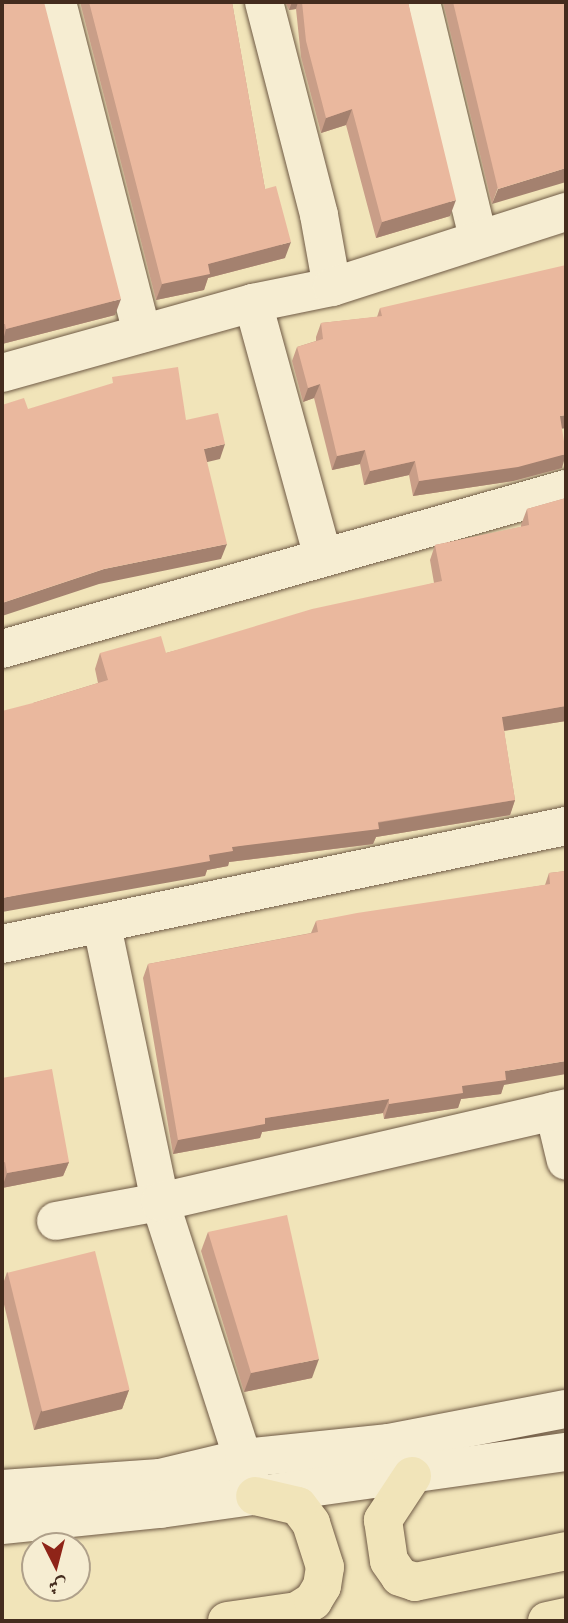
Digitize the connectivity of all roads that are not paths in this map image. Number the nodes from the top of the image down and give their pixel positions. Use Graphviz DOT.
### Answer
graph roads {
  1 [pos="57,2"];
  2 [pos="264,2"];
  3 [pos="421,2"];
  4 [pos="566,212"];
  5 [pos="478,238"];
  6 [pos="332,287"];
  7 [pos="253,303"];
  8 [pos="142,332"];
  9 [pos="2,372"];
  10 [pos="566,489"];
  11 [pos="323,554"];
  12 [pos="2,649"];
  13 [pos="566,826"];
  14 [pos="102,926"];
  15 [pos="2,944"];
  16 [pos="560,1109"];
  17 [pos="566,1161"];
  18 [pos="160,1202"];
  19 [pos="55,1221"];
  20 [pos="566,1409"];
  21 [pos="566,1452"];
  22 [pos="244,1458"];
  23 [pos="412,1476"];
  24 [pos="2,1489"];
  25 [pos="255,1496"];
  26 [pos="2,1525"];
  27 [pos="566,1551"];
  28 [pos="566,1618"];
  29 [pos="227,1621"];
  30 [pos="547,1621"];
  1 -- 8 [label="street"];
  2 -- 6 [label="street"];
  3 -- 5 [label="street"];
  4 -- 5 [label="street"];
  5 -- 6 [label="street"];
  6 -- 7 [label="street"];
  7 -- 8 [label="street"];
  7 -- 11 [label="street"];
  8 -- 9 [label="street"];
  10 -- 11 [label="street"];
  11 -- 12 [label="street"];
  13 -- 14 [label="street"];
  14 -- 15 [label="street"];
  14 -- 18 [label="street"];
  16 -- 17 [label="street"];
  16 -- 18 [label="street"];
  18 -- 19 [label="street"];
  18 -- 22 [label="street"];
  20 -- 22 [label="street"];
  21 -- 23 [label="street"];
  22 -- 24 [label="street"];
  22 -- 25 [label="street"];
  23 -- 25 [label="street"];
  23 -- 27 [label="highway"];
  25 -- 26 [label="street"];
  25 -- 29 [label="highway"];
  28 -- 30 [label="highway"];
}
